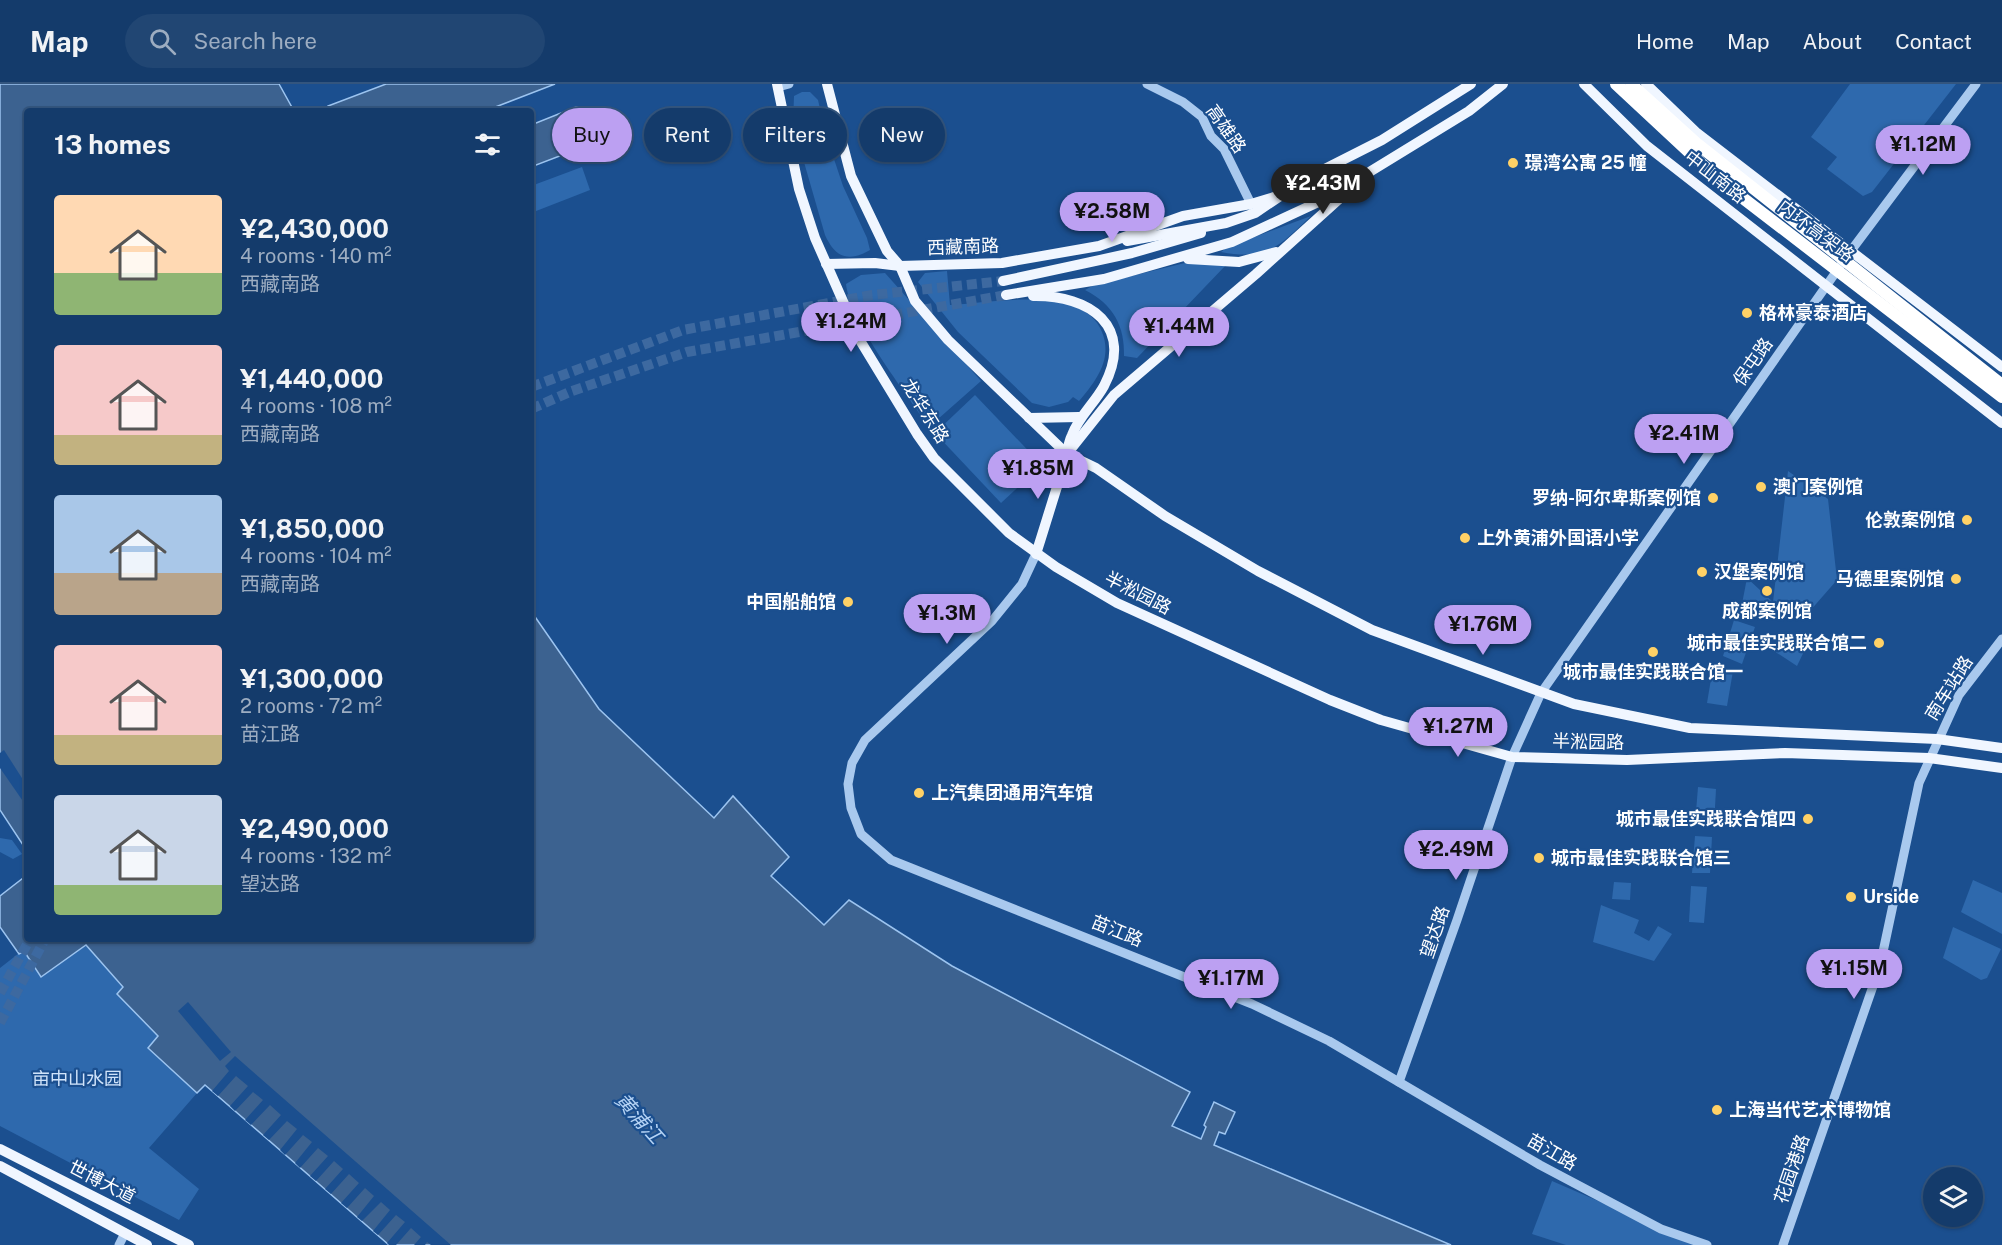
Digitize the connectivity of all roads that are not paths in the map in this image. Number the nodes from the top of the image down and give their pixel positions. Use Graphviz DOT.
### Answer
graph roads {
  1 [pos="827,84"];
  2 [pos="1147,84"];
  3 [pos="1471,84"];
  4 [pos="1503,84"];
  5 [pos="1584,84"];
  6 [pos="1616,84"];
  7 [pos="1631,84"];
  8 [pos="1646,84"];
  9 [pos="1976,84"];
  10 [pos="782,85"];
  11 [pos="1371,170"];
  12 [pos="1253,208"];
  13 [pos="1226,223"];
  14 [pos="1099,246"];
  15 [pos="1279,251"];
  16 [pos="1850,252"];
  17 [pos="1180,258"];
  18 [pos="826,264"];
  19 [pos="900,266"];
  20 [pos="1003,281"];
  21 [pos="1827,285"];
  22 [pos="2002,367"];
  23 [pos="2002,385"];
  24 [pos="2002,397"];
  25 [pos="1079,417"];
  26 [pos="1029,418"];
  27 [pos="2002,423"];
  28 [pos="1067,454"];
  29 [pos="1036,554"];
  30 [pos="2002,639"];
  31 [pos="1541,693"];
  32 [pos="1937,739"];
  33 [pos="2002,748"];
  34 [pos="1512,757"];
  35 [pos="1929,758"];
  36 [pos="2002,768"];
  37 [pos="1399,1082"];
  38 [pos="0,1149"];
  39 [pos="0,1166"];
  40 [pos="125,1233"];
  41 [pos="119,1245"];
  42 [pos="147,1245"];
  43 [pos="189,1245"];
  44 [pos="1707,1245"];
  45 [pos="1783,1245"];
  1 -- 19 [label="main road"];
  2 -- 12 [label="street, 高雄路"];
  3 -- 12 [label="main road, 西藏南路"];
  4 -- 11 [label="main road"];
  5 -- 21 [label="main road, 中山南路"];
  6 -- 24 [label="highway, 内环高架路, bridge"];
  7 -- 23 [label="highway, 内环高架路, bridge"];
  8 -- 16 [label="main road, 中山南路"];
  9 -- 16 [label="street, 保屯路"];
  10 -- 18 [label="main road, 龙华东路"];
  11 -- 15 [label="main road"];
  11 -- 17 [label="main road"];
  12 -- 13 [label="main road, 西藏南路"];
  12 -- 14 [label="main road, 西藏南路"];
  13 -- 14 [label="main road, 西藏南路"];
  13 -- 20 [label="main road"];
  14 -- 19 [label="main road, 西藏南路"];
  15 -- 17 [label="main road"];
  15 -- 28 [label="main road"];
  16 -- 21 [label="street, 保屯路"];
  16 -- 22 [label="main road, 中山南路"];
  17 -- 25 [label="main road"];
  18 -- 19 [label="main road, 西藏南路"];
  18 -- 29 [label="main road, 龙华东路"];
  19 -- 26 [label="main road"];
  21 -- 27 [label="main road, 中山南路"];
  21 -- 31 [label="street, 保屯路"];
  25 -- 26 [label="main road"];
  25 -- 28 [label="main road"];
  26 -- 28 [label="main road"];
  28 -- 29 [label="main road"];
  28 -- 31 [label="main road, 半淞园路"];
  29 -- 34 [label="main road, 半淞园路"];
  29 -- 37 [label="street, 苗江路"];
  30 -- 32 [label="street, 南车站路"];
  31 -- 32 [label="main road, 半淞园路"];
  31 -- 34 [label="street, 望达路"];
  32 -- 33 [label="main road, 半淞园路"];
  32 -- 35 [label="street, 南车站路"];
  34 -- 35 [label="main road, 半淞园路"];
  34 -- 37 [label="street, 望达路"];
  35 -- 36 [label="main road, 半淞园路"];
  35 -- 45 [label="street, 花园港路"];
  37 -- 44 [label="street, 苗江路"];
  38 -- 43 [label="main road, 世博大道"];
  39 -- 40 [label="main road, 世博大道"];
  40 -- 41 [label="street"];
  40 -- 42 [label="main road, 世博大道"];
}
